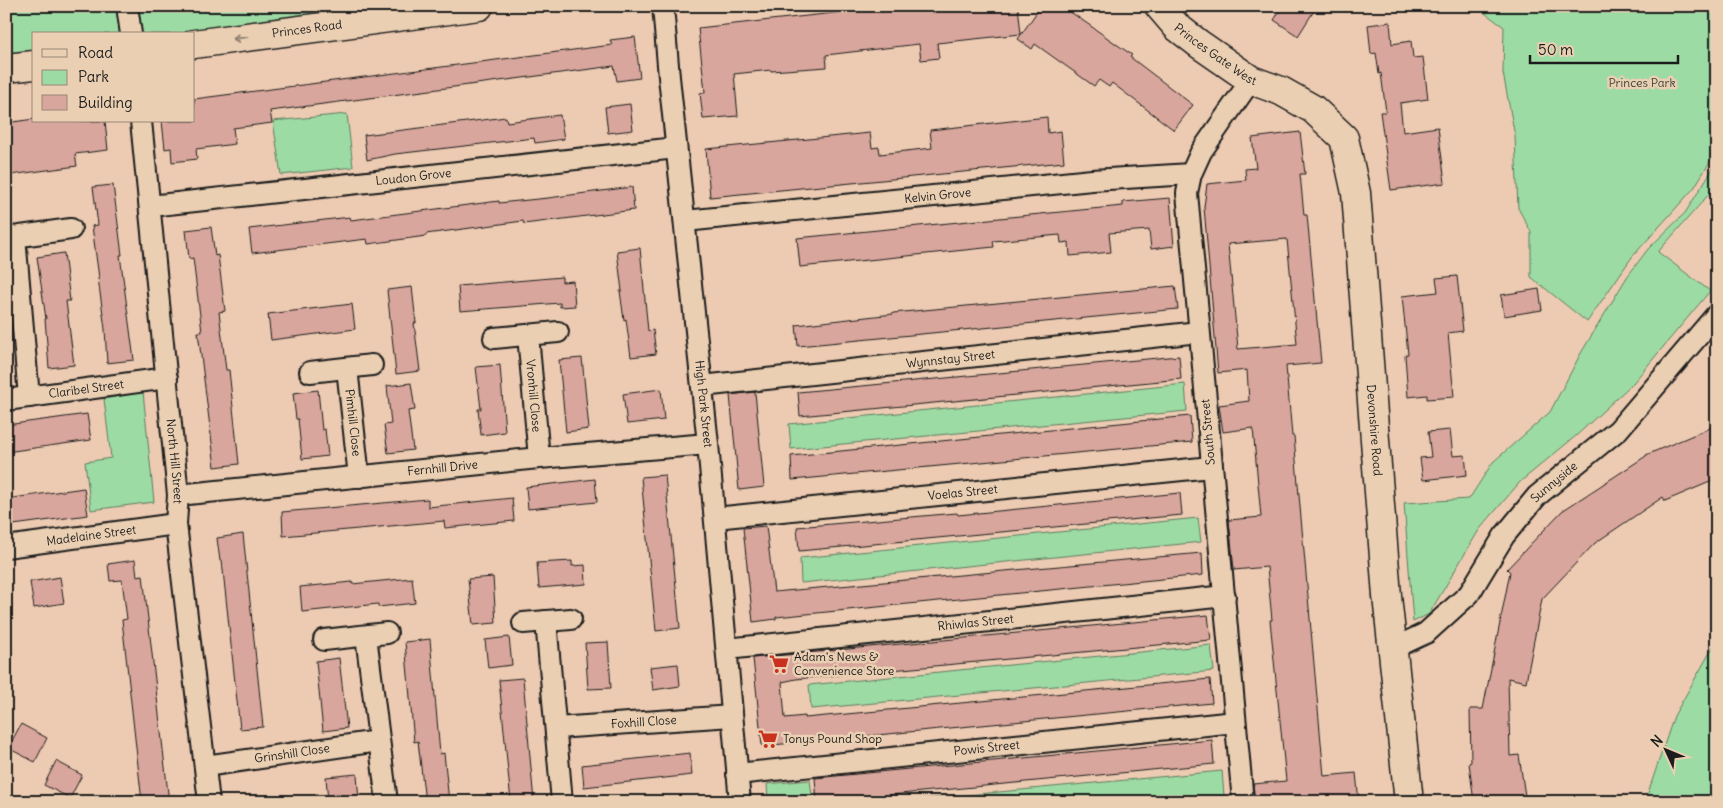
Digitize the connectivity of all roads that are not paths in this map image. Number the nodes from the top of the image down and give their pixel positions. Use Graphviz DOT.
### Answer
graph roads {
  1 [pos="127,6"];
  2 [pos="479,6"];
  3 [pos="663,6"];
  4 [pos="1158,6"];
  5 [pos="130,32"];
  6 [pos="195,44"];
  7 [pos="32,65"];
  8 [pos="6,68"];
  9 [pos="1251,80"];
  10 [pos="1281,91"];
  11 [pos="141,122"];
  12 [pos="676,148"];
  13 [pos="1190,174"];
  14 [pos="150,206"];
  15 [pos="686,221"];
  16 [pos="71,229"];
  17 [pos="10,238"];
  18 [pos="1717,314"];
  19 [pos="558,332"];
  20 [pos="1199,332"];
  21 [pos="528,335"];
  22 [pos="494,338"];
  23 [pos="372,365"];
  24 [pos="346,368"];
  25 [pos="310,372"];
  26 [pos="167,378"];
  27 [pos="702,386"];
  28 [pos="29,397"];
  29 [pos="6,400"];
  30 [pos="708,444"];
  31 [pos="540,458"];
  32 [pos="1211,467"];
  33 [pos="358,477"];
  34 [pos="178,495"];
  35 [pos="715,518"];
  36 [pos="176,524"];
  37 [pos="6,547"];
  38 [pos="1225,596"];
  39 [pos="571,619"];
  40 [pos="546,621"];
  41 [pos="523,623"];
  42 [pos="387,633"];
  43 [pos="366,636"];
  44 [pos="324,640"];
  45 [pos="727,648"];
  46 [pos="1394,648"];
  47 [pos="732,716"];
  48 [pos="1236,722"];
  49 [pos="556,728"];
  50 [pos="378,741"];
  51 [pos="205,766"];
  52 [pos="737,774"];
  53 [pos="209,802"];
  54 [pos="387,802"];
  55 [pos="562,802"];
  56 [pos="740,802"];
  57 [pos="1242,802"];
  58 [pos="1409,802"];
  1 -- 5 [label="street"];
  2 -- 6 [label="main road, Princes Road, one-way"];
  3 -- 12 [label="street, High Park Street"];
  4 -- 9 [label="main road, Princes Gate West"];
  7 -- 8 [label="main road"];
  9 -- 10 [label="main road, Princes Gate West"];
  9 -- 13 [label="street, South Street"];
  10 -- 46 [label="main road, Devonshire Road"];
  11 -- 14 [label="street, North Hill Street"];
  12 -- 14 [label="street, Loudon Grove"];
  12 -- 15 [label="street, High Park Street"];
  13 -- 15 [label="street, Kelvin Grove"];
  13 -- 20 [label="street, South Street"];
  14 -- 26 [label="street, North Hill Street"];
  15 -- 27 [label="street, High Park Street"];
  16 -- 17 [label="street"];
  17 -- 28 [label="street"];
  18 -- 46 [label="street, Sunnyside"];
  19 -- 21 [label="street"];
  20 -- 27 [label="street, Wynnstay Street"];
  20 -- 32 [label="street, South Street"];
  21 -- 22 [label="street"];
  21 -- 31 [label="street, Vronhill Close"];
  23 -- 24 [label="street"];
  24 -- 25 [label="street"];
  24 -- 33 [label="street, Pimhill Close"];
  26 -- 28 [label="street, Claribel Street"];
  26 -- 34 [label="street, North Hill Street"];
  27 -- 30 [label="street, High Park Street"];
  28 -- 29 [label="street, Claribel Street"];
  30 -- 31 [label="street, Fernhill Drive"];
  30 -- 35 [label="street, High Park Street"];
  31 -- 33 [label="street, Fernhill Drive"];
  32 -- 35 [label="street, Voelas Street"];
  32 -- 38 [label="street, South Street"];
  33 -- 34 [label="street, Fernhill Drive"];
  34 -- 36 [label="street, North Hill Street"];
  35 -- 45 [label="street, High Park Street"];
  36 -- 37 [label="street, Madelaine Street"];
  36 -- 51 [label="street, North Hill Street"];
  38 -- 45 [label="street, Rhiwlas Street"];
  38 -- 48 [label="street, South Street"];
  39 -- 40 [label="street"];
  40 -- 41 [label="street"];
  40 -- 49 [label="street"];
  42 -- 43 [label="street"];
  43 -- 44 [label="street"];
  43 -- 50 [label="street"];
  45 -- 47 [label="street, High Park Street"];
  46 -- 58 [label="main road, Devonshire Road"];
  47 -- 49 [label="street, Foxhill Close"];
  47 -- 52 [label="street, High Park Street"];
  48 -- 52 [label="street, Powis Street"];
  48 -- 57 [label="street, South Street"];
  49 -- 55 [label="street"];
  50 -- 51 [label="street, Grinshill Close"];
  50 -- 54 [label="street"];
  51 -- 53 [label="street, North Hill Street"];
  52 -- 56 [label="street, High Park Street"];
}
